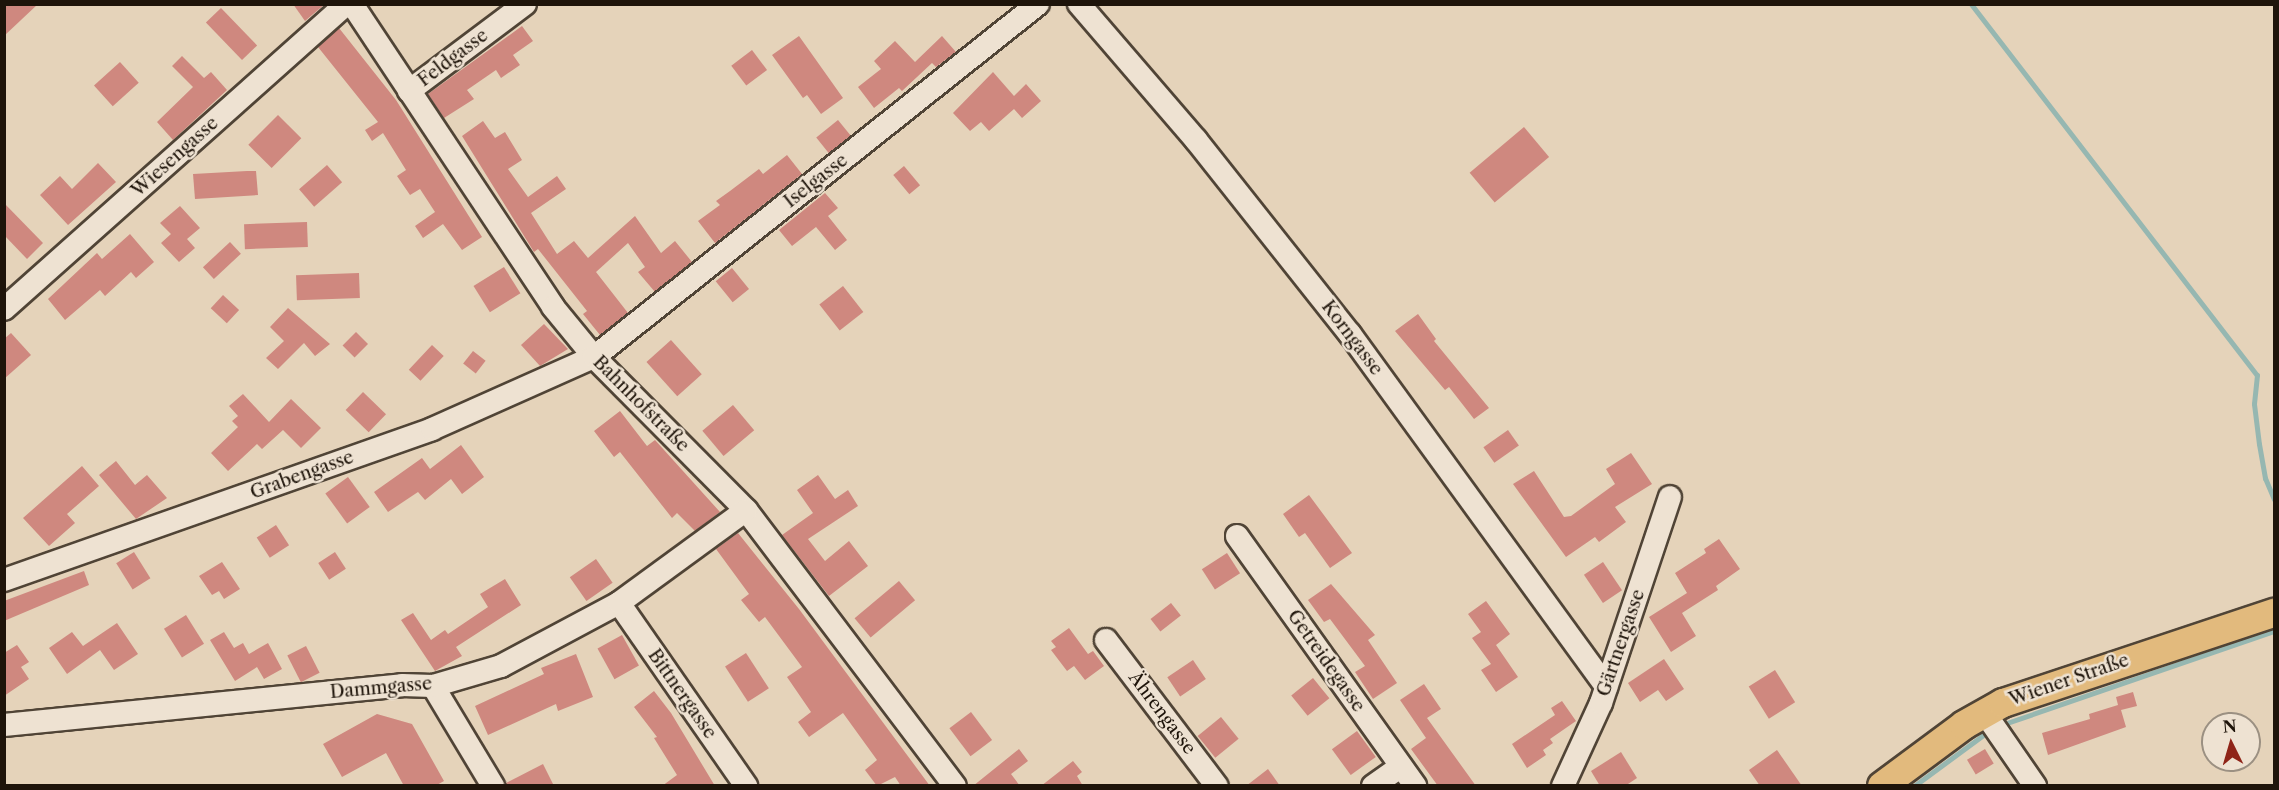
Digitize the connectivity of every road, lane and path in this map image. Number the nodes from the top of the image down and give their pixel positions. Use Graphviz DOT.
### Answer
graph roads {
  1 [pos="346,4"];
  2 [pos="352,4"];
  3 [pos="525,4"];
  4 [pos="1038,4"];
  5 [pos="1078,4"];
  6 [pos="409,91"];
  7 [pos="4,309"];
  8 [pos="594,357"];
  9 [pos="1670,497"];
  10 [pos="746,510"];
  11 [pos="1237,536"];
  12 [pos="4,580"];
  13 [pos="619,603"];
  14 [pos="2274,613"];
  15 [pos="1106,640"];
  16 [pos="433,686"];
  17 [pos="1606,687"];
  18 [pos="1991,722"];
  19 [pos="4,725"];
  20 [pos="1400,767"];
  21 [pos="1883,785"];
  22 [pos="493,786"];
  23 [pos="746,786"];
  24 [pos="955,786"];
  25 [pos="1217,786"];
  26 [pos="1373,786"];
  27 [pos="1414,786"];
  28 [pos="1563,786"];
  29 [pos="2035,786"];
  1 -- 7 [label="street, Wiesengasse"];
  2 -- 6 [label="street, Bahnhofstraße"];
  3 -- 6 [label="street, Feldgasse"];
  4 -- 8 [label="street, Iselgasse"];
  5 -- 17 [label="street, Korngasse"];
  6 -- 8 [label="street, Bahnhofstraße"];
  8 -- 10 [label="street, Bahnhofstraße"];
  8 -- 12 [label="street, Grabengasse"];
  9 -- 17 [label="street, Gärtnergasse"];
  10 -- 13 [label="street, Dammgasse"];
  10 -- 24 [label="street, Bahnhofstraße"];
  11 -- 20 [label="street, Getreidegasse"];
  13 -- 16 [label="street, Dammgasse"];
  13 -- 23 [label="street, Bittnergasse"];
  14 -- 18 [label="main road, Wiener Straße"];
  15 -- 25 [label="street, Ährengasse"];
  16 -- 19 [label="street, Dammgasse"];
  16 -- 22 [label="street"];
  17 -- 28 [label="street, Gärtnergasse"];
  18 -- 21 [label="main road, Wiener Straße"];
  18 -- 29 [label="street"];
  20 -- 26 [label="street"];
  20 -- 27 [label="street, Getreidegasse"];
}
